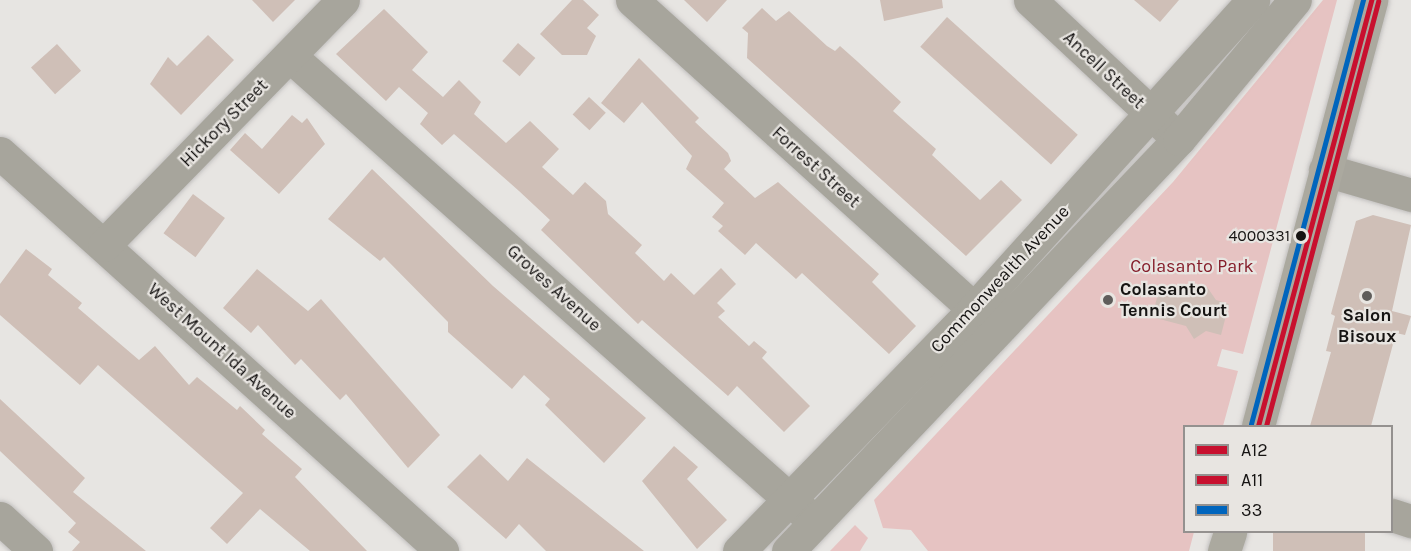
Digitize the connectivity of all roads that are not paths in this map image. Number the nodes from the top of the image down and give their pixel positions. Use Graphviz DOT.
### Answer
graph roads {
  1 [pos="343,0"];
  2 [pos="633,0"];
  3 [pos="1030,0"];
  4 [pos="1253,0"];
  5 [pos="1295,0"];
  6 [pos="1371,0"];
  7 [pos="1231,27"];
  8 [pos="1257,48"];
  9 [pos="290,56"];
  10 [pos="1151,114"];
  11 [pos="1179,139"];
  12 [pos="0,153"];
  13 [pos="1325,170"];
  14 [pos="1411,195"];
  15 [pos="104,245"];
  16 [pos="973,310"];
  17 [pos="1000,332"];
  18 [pos="1258,425"];
  19 [pos="789,498"];
  20 [pos="1393,515"];
  21 [pos="0,518"];
  22 [pos="1411,521"];
  23 [pos="815,523"];
  24 [pos="1229,533"];
  25 [pos="36,551"];
  26 [pos="442,551"];
  27 [pos="739,551"];
  28 [pos="788,551"];
  29 [pos="1224,551"];
  1 -- 9 [label="street, Hickory Street"];
  2 -- 16 [label="street, Forrest Street"];
  3 -- 10 [label="street, Ancell Street"];
  4 -- 7 [label="street, Commonwealth Avenue"];
  5 -- 8 [label="street, Commonwealth Avenue"];
  6 -- 13 [label="main road"];
  7 -- 8 [label="street"];
  7 -- 10 [label="street, Commonwealth Avenue"];
  8 -- 11 [label="street, Commonwealth Avenue"];
  9 -- 15 [label="street, Hickory Street"];
  9 -- 19 [label="street, Groves Avenue"];
  10 -- 11 [label="street, Ancell Street"];
  10 -- 16 [label="street, Commonwealth Avenue"];
  11 -- 17 [label="street, Commonwealth Avenue"];
  12 -- 15 [label="street, West Mount Ida Avenue"];
  13 -- 14 [label="street"];
  13 -- 18 [label="main road"];
  15 -- 26 [label="street, West Mount Ida Avenue"];
  16 -- 17 [label="street, Forrest Street"];
  16 -- 19 [label="street, Commonwealth Avenue"];
  17 -- 23 [label="street, Commonwealth Avenue"];
  19 -- 23 [label="street, Groves Avenue"];
  19 -- 27 [label="street, Commonwealth Avenue"];
  20 -- 22 [label="street"];
  21 -- 25 [label="street"];
  23 -- 28 [label="street, Commonwealth Avenue"];
  24 -- 29 [label="main road"];
}
